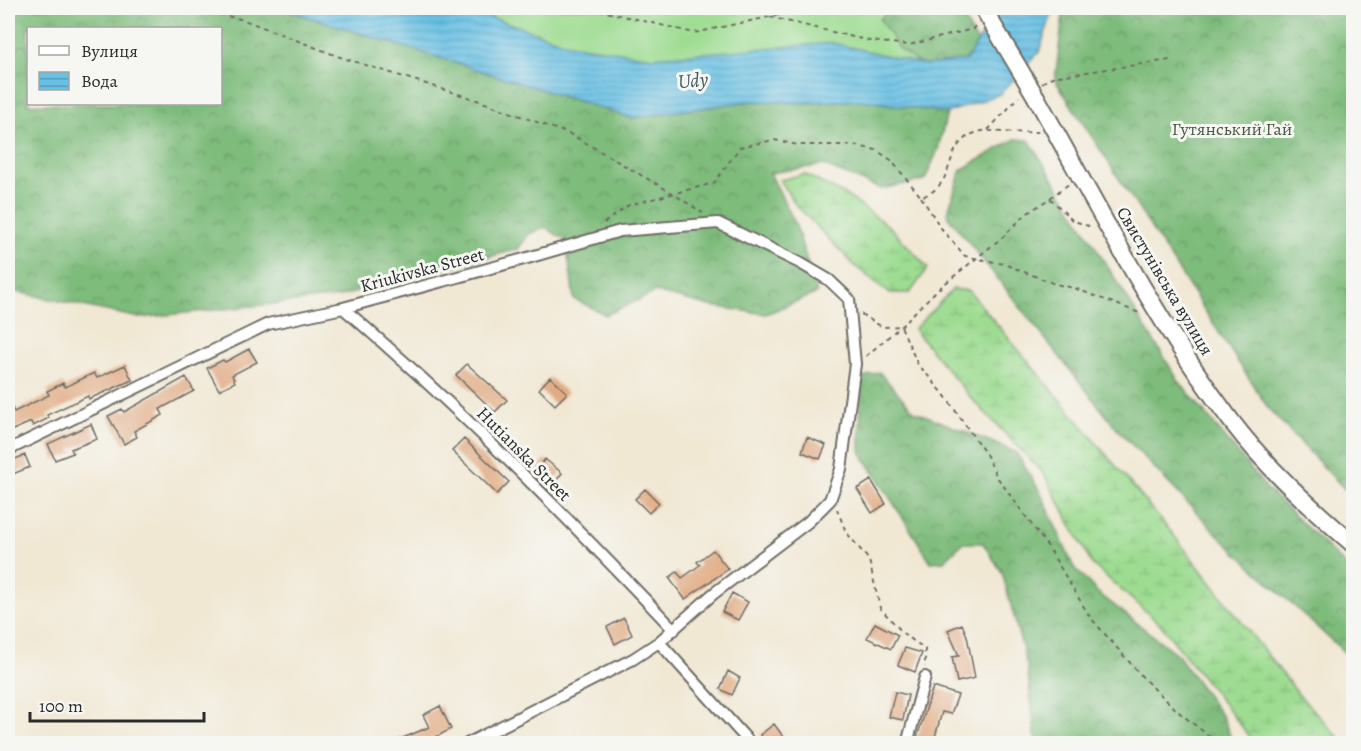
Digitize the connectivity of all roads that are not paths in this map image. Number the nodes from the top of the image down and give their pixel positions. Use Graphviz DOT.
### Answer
graph roads {
  1 [pos="981,15"];
  2 [pos="343,308"];
  3 [pos="8,450"];
  4 [pos="1353,545"];
  5 [pos="674,630"];
  6 [pos="659,642"];
  7 [pos="925,677"];
  8 [pos="467,744"];
  9 [pos="751,744"];
  10 [pos="907,744"];
  1 -- 4 [label="main road, Свистунівська вулиця, bridge"];
  2 -- 3 [label="street, Kriukivska Street"];
  2 -- 5 [label="street, Hutianska Street"];
  2 -- 5 [label="street, Kriukivska Street"];
  5 -- 6 [label="street"];
  6 -- 8 [label="street"];
  6 -- 9 [label="street"];
  7 -- 10 [label="street"];
}
